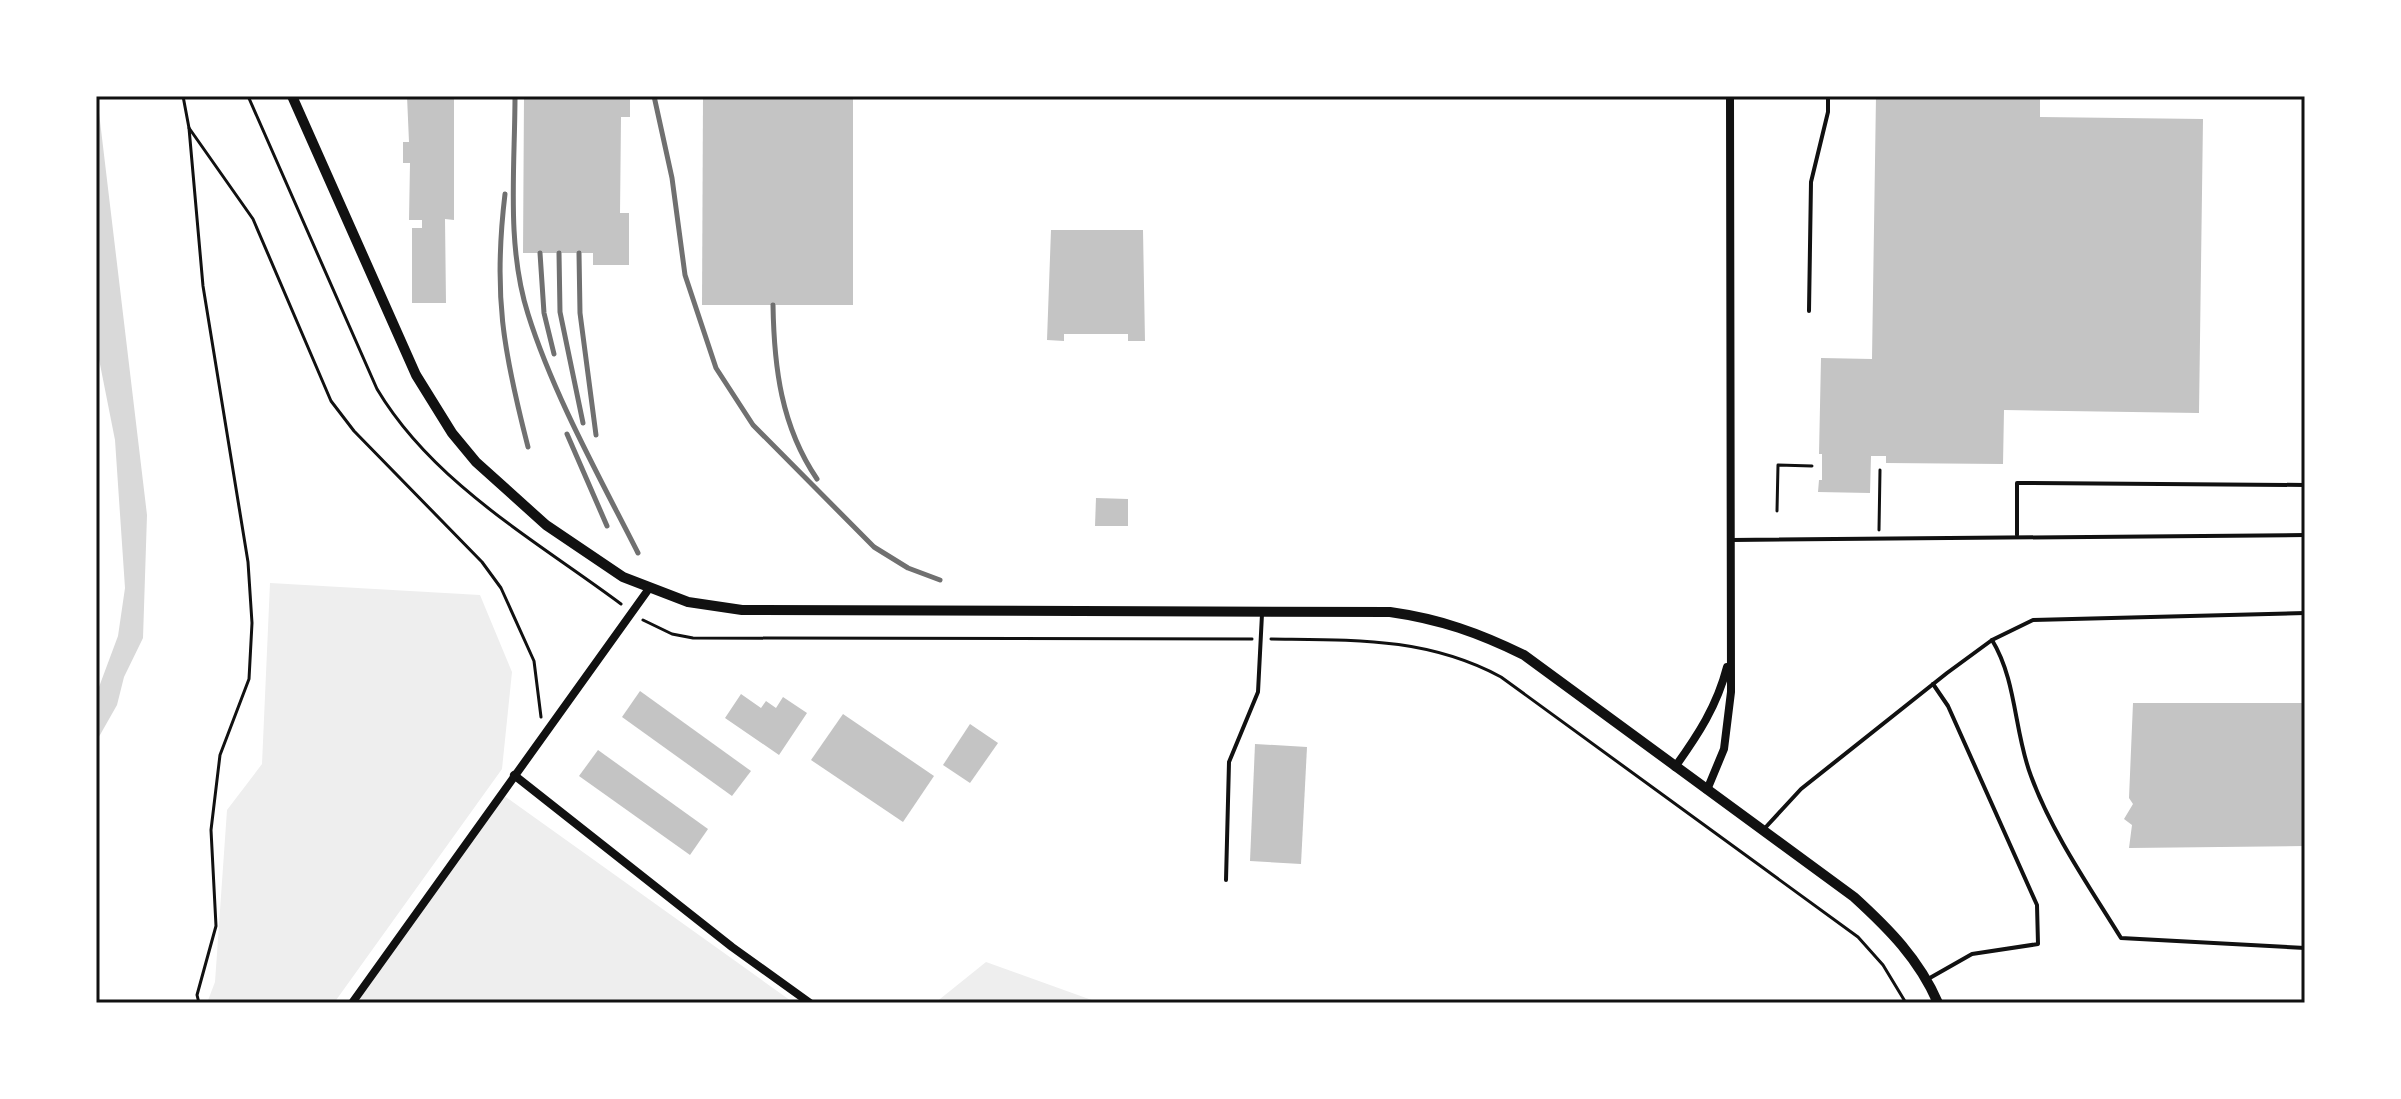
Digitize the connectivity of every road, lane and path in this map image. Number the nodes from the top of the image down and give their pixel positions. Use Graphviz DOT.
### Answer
graph roads {
  1 [pos="183,96"];
  2 [pos="292,96"];
  3 [pos="1730,96"];
  4 [pos="1828,96"];
  5 [pos="189,128"];
  6 [pos="1809,311"];
  7 [pos="1812,466"];
  8 [pos="1880,470"];
  9 [pos="2305,485"];
  10 [pos="1777,511"];
  11 [pos="2017,535"];
  12 [pos="2305,535"];
  13 [pos="1879,537"];
  14 [pos="1732,540"];
  15 [pos="648,590"];
  16 [pos="1262,612"];
  17 [pos="2305,613"];
  18 [pos="1992,640"];
  19 [pos="1730,655"];
  20 [pos="1933,684"];
  21 [pos="543,736"];
  22 [pos="1675,767"];
  23 [pos="514,775"];
  24 [pos="1707,790"];
  25 [pos="1763,830"];
  26 [pos="1226,880"];
  27 [pos="2305,948"];
  28 [pos="1928,979"];
  29 [pos="199,1003"];
  30 [pos="352,1003"];
  31 [pos="810,1003"];
  32 [pos="1938,1003"];
  1 -- 5 [label="path"];
  2 -- 15 [label="street"];
  3 -- 14 [label="street"];
  4 -- 6 [label="lane"];
  5 -- 21 [label="path"];
  5 -- 29 [label="path"];
  7 -- 10 [label="path"];
  8 -- 13 [label="path"];
  9 -- 11 [label="lane"];
  11 -- 12 [label="lane"];
  11 -- 13 [label="lane"];
  13 -- 14 [label="lane"];
  14 -- 19 [label="street"];
  15 -- 16 [label="street"];
  15 -- 21 [label="street"];
  16 -- 22 [label="street"];
  16 -- 26 [label="lane"];
  17 -- 18 [label="lane"];
  18 -- 20 [label="lane"];
  18 -- 27 [label="lane"];
  19 -- 22 [label="street"];
  19 -- 24 [label="street"];
  20 -- 25 [label="lane"];
  20 -- 28 [label="lane"];
  21 -- 23 [label="street"];
  22 -- 24 [label="street"];
  23 -- 30 [label="street"];
  23 -- 31 [label="street"];
  24 -- 25 [label="street"];
  25 -- 28 [label="street"];
  28 -- 32 [label="street"];
}
